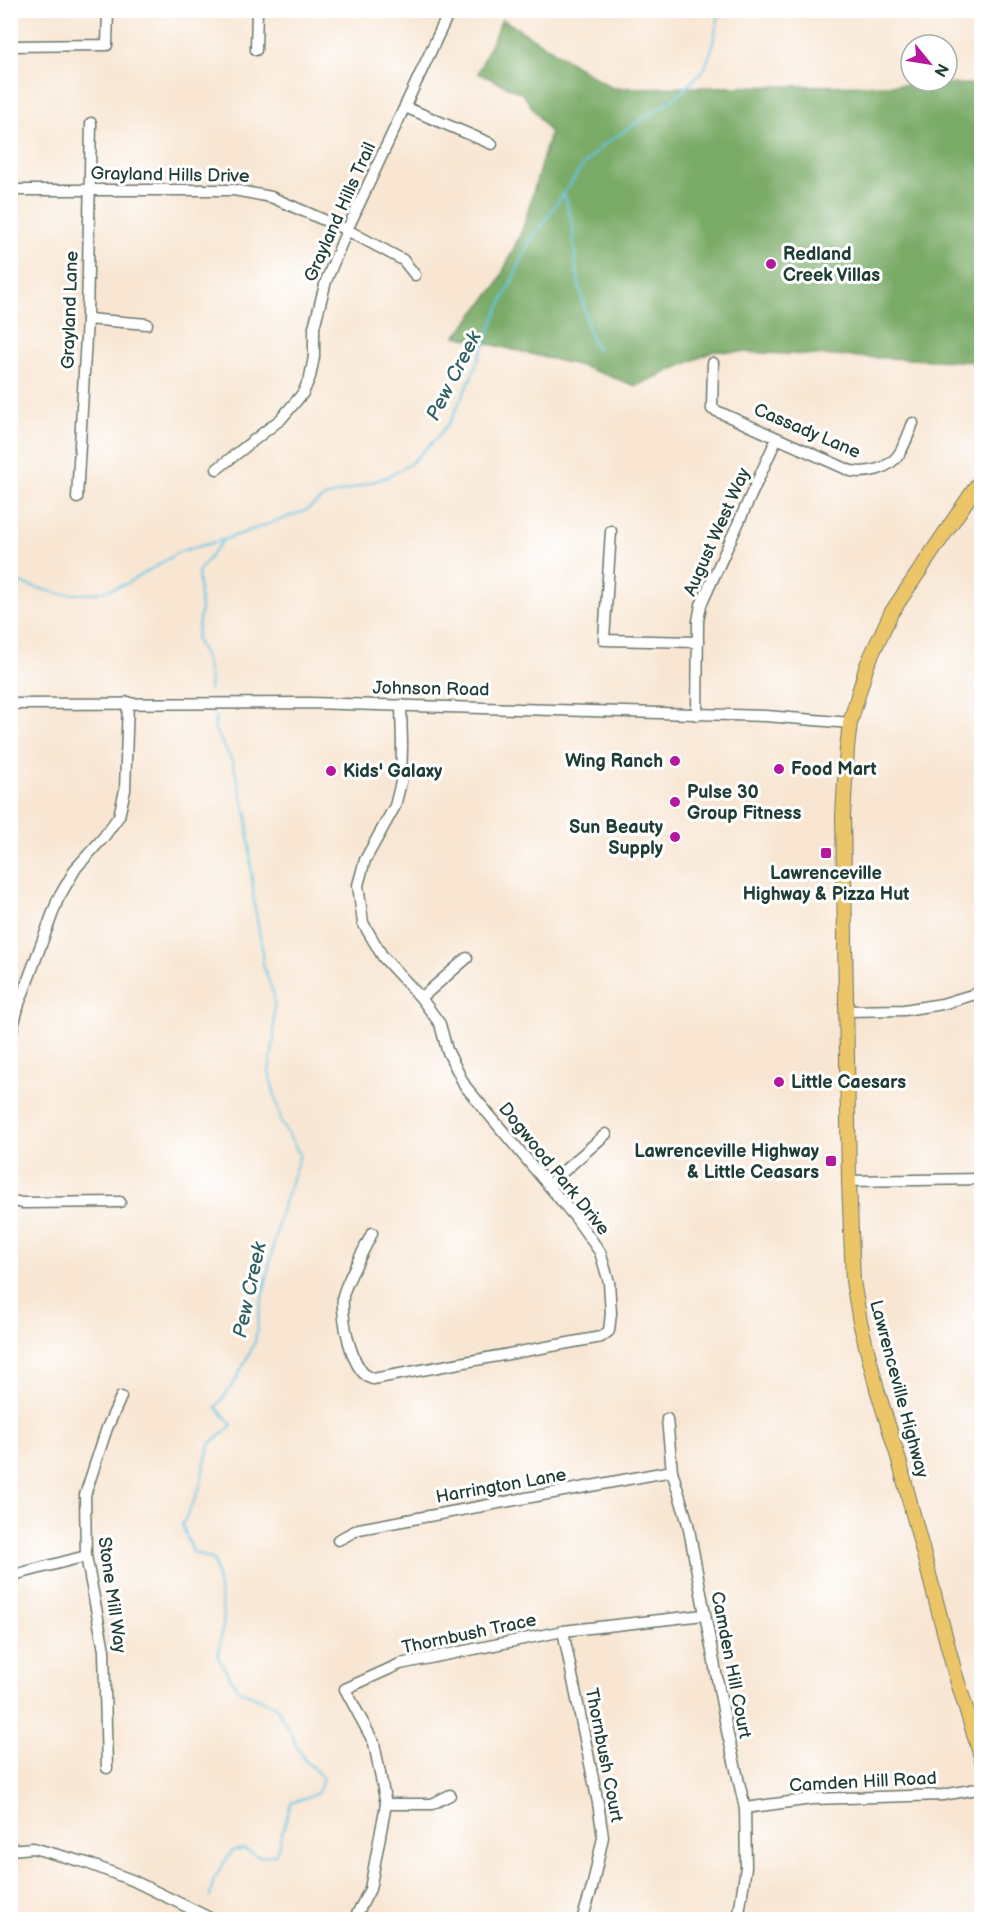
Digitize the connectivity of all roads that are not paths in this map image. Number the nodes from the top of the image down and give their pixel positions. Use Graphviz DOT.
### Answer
graph roads {
  1 [pos="108,10"];
  2 [pos="257,10"];
  3 [pos="450,10"];
  4 [pos="10,45"];
  5 [pos="256,50"];
  6 [pos="405,107"];
  7 [pos="91,123"];
  8 [pos="492,144"];
  9 [pos="90,189"];
  10 [pos="10,190"];
  11 [pos="347,230"];
  12 [pos="415,275"];
  13 [pos="87,319"];
  14 [pos="147,324"];
  15 [pos="713,363"];
  16 [pos="913,423"];
  17 [pos="777,438"];
  18 [pos="217,469"];
  19 [pos="981,478"];
  20 [pos="77,498"];
  21 [pos="611,531"];
  22 [pos="698,642"];
  23 [pos="128,702"];
  24 [pos="10,704"];
  25 [pos="401,705"];
  26 [pos="697,715"];
  27 [pos="850,723"];
  28 [pos="467,958"];
  29 [pos="981,992"];
  30 [pos="421,998"];
  31 [pos="846,1011"];
  32 [pos="10,1038"];
  33 [pos="606,1134"];
  34 [pos="981,1179"];
  35 [pos="849,1180"];
  36 [pos="548,1185"];
  37 [pos="10,1200"];
  38 [pos="120,1202"];
  39 [pos="372,1233"];
  40 [pos="121,1397"];
  41 [pos="667,1419"];
  42 [pos="672,1471"];
  43 [pos="338,1540"];
  44 [pos="86,1556"];
  45 [pos="10,1576"];
  46 [pos="704,1615"];
  47 [pos="564,1632"];
  48 [pos="978,1735"];
  49 [pos="981,1760"];
  50 [pos="107,1768"];
  51 [pos="981,1788"];
  52 [pos="450,1795"];
  53 [pos="386,1804"];
  54 [pos="745,1808"];
  55 [pos="10,1850"];
  56 [pos="214,1920"];
  57 [pos="354,1920"];
  58 [pos="582,1920"];
  59 [pos="738,1920"];
  1 -- 4 [label="street"];
  2 -- 5 [label="street"];
  3 -- 6 [label="street, Grayland Hills Trail"];
  6 -- 8 [label="street"];
  6 -- 11 [label="street, Grayland Hills Trail"];
  7 -- 9 [label="street, Grayland Lane"];
  9 -- 10 [label="street, Grayland Hills Drive"];
  9 -- 11 [label="street, Grayland Hills Drive"];
  9 -- 13 [label="street, Grayland Lane"];
  11 -- 12 [label="street, Grayland Hills Drive"];
  11 -- 18 [label="street, Grayland Hills Trail"];
  13 -- 14 [label="street"];
  13 -- 20 [label="street, Grayland Lane"];
  15 -- 17 [label="street, Cassady Lane"];
  16 -- 17 [label="street, Cassady Lane"];
  17 -- 22 [label="street, August West Way"];
  19 -- 27 [label="main road, Lawrenceville Highway"];
  21 -- 22 [label="street"];
  22 -- 26 [label="street, August West Way"];
  23 -- 24 [label="street, Johnson Road"];
  23 -- 25 [label="street, Johnson Road"];
  23 -- 32 [label="street"];
  25 -- 26 [label="street, Johnson Road"];
  25 -- 30 [label="street, Dogwood Park Drive"];
  26 -- 27 [label="street, Johnson Road"];
  27 -- 31 [label="main road, Lawrenceville Highway"];
  28 -- 30 [label="street"];
  29 -- 31 [label="street"];
  30 -- 36 [label="street, Dogwood Park Drive"];
  31 -- 35 [label="main road, Lawrenceville Highway"];
  33 -- 36 [label="street"];
  34 -- 35 [label="street"];
  35 -- 48 [label="main road, Lawrenceville Highway"];
  36 -- 39 [label="street, Dogwood Park Drive"];
  37 -- 38 [label="street"];
  40 -- 44 [label="street, Stone Mill Way"];
  41 -- 42 [label="street, Camden Hill Court"];
  42 -- 43 [label="street, Harrington Lane"];
  42 -- 46 [label="street, Camden Hill Court"];
  44 -- 45 [label="street"];
  44 -- 50 [label="street, Stone Mill Way"];
  46 -- 47 [label="street, Thornbush Trace"];
  46 -- 54 [label="street, Camden Hill Court"];
  47 -- 53 [label="street, Thornbush Trace"];
  47 -- 58 [label="street, Thornbush Court"];
  48 -- 49 [label="main road, Lawrenceville Highway"];
  51 -- 54 [label="street, Camden Hill Road"];
  52 -- 53 [label="street"];
  53 -- 57 [label="street, Thornbush Trace"];
  54 -- 59 [label="street, Camden Hill Court"];
  55 -- 56 [label="street"];
}
